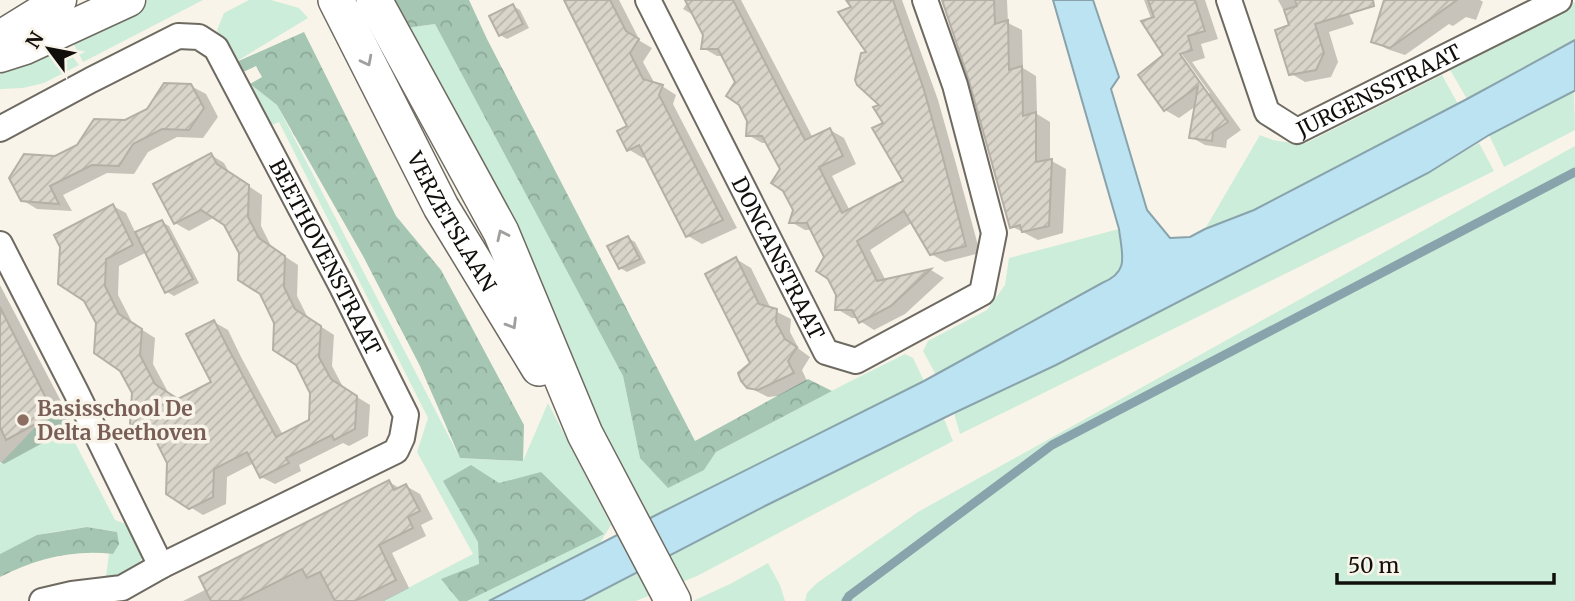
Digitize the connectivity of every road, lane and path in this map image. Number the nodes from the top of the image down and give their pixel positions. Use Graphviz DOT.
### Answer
graph roads {
  1 [pos="60,0"];
  2 [pos="129,0"];
  3 [pos="336,0"];
  4 [pos="374,0"];
  5 [pos="648,0"];
  6 [pos="925,0"];
  7 [pos="1229,0"];
  8 [pos="1559,0"];
  9 [pos="0,37"];
  10 [pos="0,56"];
  11 [pos="0,129"];
  12 [pos="0,244"];
  13 [pos="585,434"];
  14 [pos="161,566"];
  15 [pos="43,601"];
  16 [pos="673,601"];
  1 -- 9 [label="street"];
  2 -- 10 [label="street"];
  3 -- 13 [label="main road, VERZETSLAAN, one-way"];
  13 -- 4 [label="main road, VERZETSLAAN, one-way"];
  5 -- 6 [label="street, DONCANSTRAAT"];
  7 -- 8 [label="street, JURGENSSTRAAT"];
  11 -- 14 [label="street, BEETHOVENSTRAAT"];
  12 -- 14 [label="street"];
  13 -- 16 [label="main road, VERZETSLAAN"];
  14 -- 15 [label="street, BEETHOVENSTRAAT"];
}
